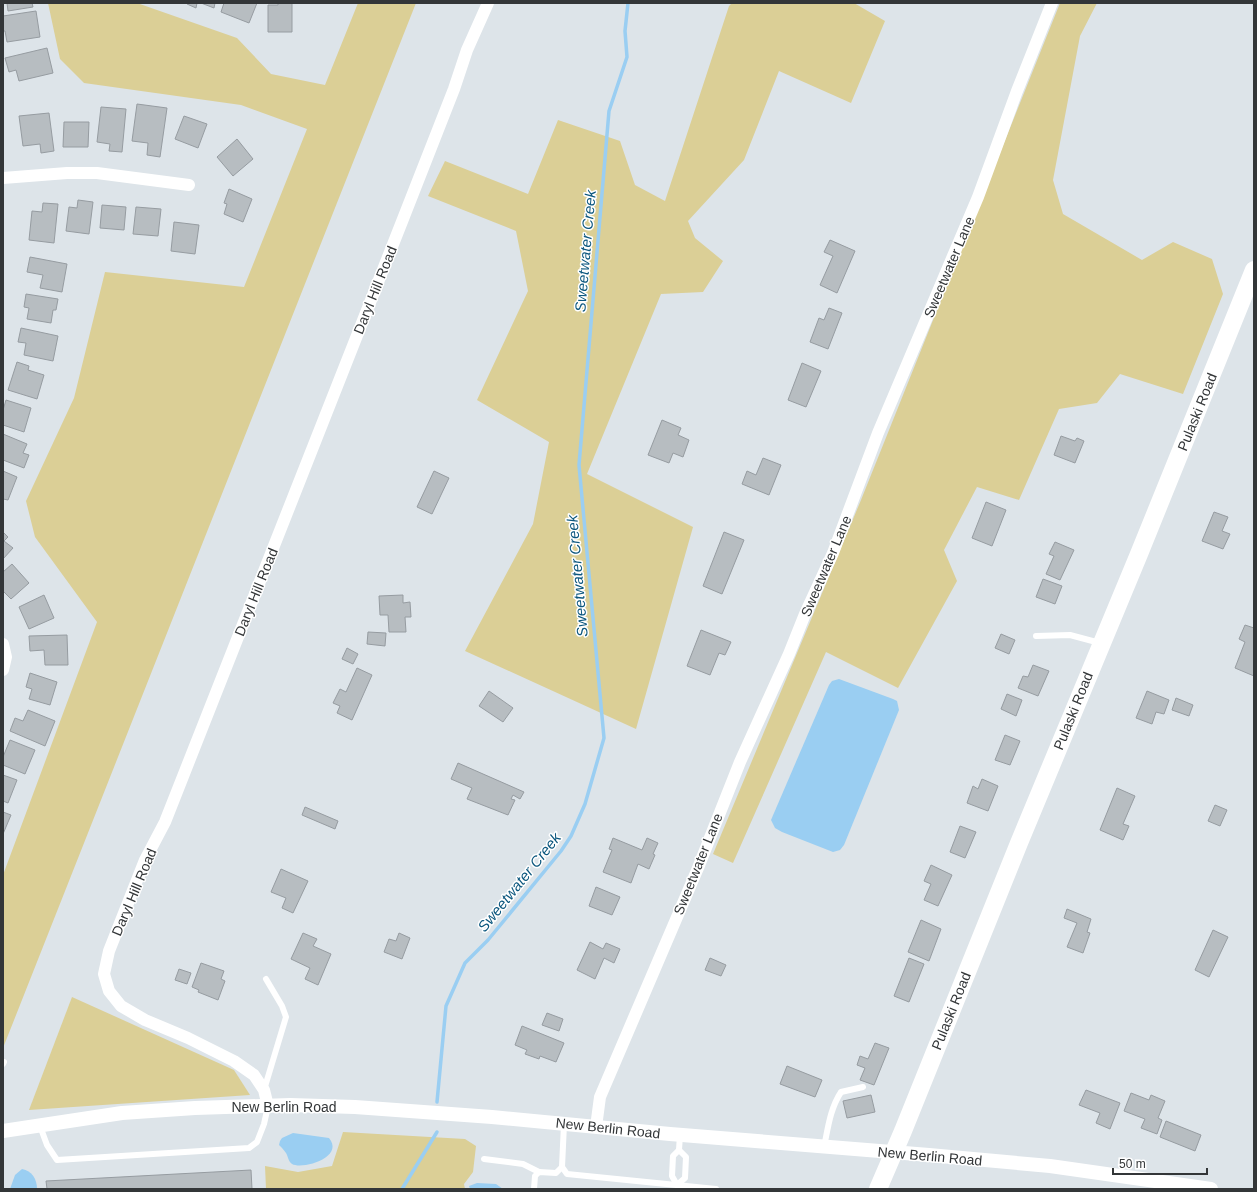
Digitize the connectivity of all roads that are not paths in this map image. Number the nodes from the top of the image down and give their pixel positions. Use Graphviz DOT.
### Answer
graph roads {
  1 [pos="488,3"];
  2 [pos="1052,3"];
  3 [pos="3,178"];
  4 [pos="189,184"];
  5 [pos="1254,270"];
  6 [pos="1036,636"];
  7 [pos="1102,643"];
  8 [pos="3,644"];
  9 [pos="3,670"];
  10 [pos="266,979"];
  11 [pos="863,1087"];
  12 [pos="264,1090"];
  13 [pos="268,1106"];
  14 [pos="564,1124"];
  15 [pos="40,1125"];
  16 [pos="596,1127"];
  17 [pos="3,1131"];
  18 [pos="680,1135"];
  19 [pos="824,1147"];
  20 [pos="679,1150"];
  21 [pos="894,1153"];
  22 [pos="484,1159"];
  23 [pos="562,1167"];
  24 [pos="539,1172"];
  25 [pos="1164,1186"];
  26 [pos="680,1187"];
  27 [pos="534,1189"];
  28 [pos="716,1189"];
  29 [pos="878,1189"];
  30 [pos="1211,1189"];
  1 -- 12 [label="street, Daryl Hill Road"];
  2 -- 16 [label="street, Sweetwater Lane"];
  3 -- 4 [label="street"];
  5 -- 7 [label="main road, Pulaski Road"];
  6 -- 7 [label="lane"];
  7 -- 21 [label="main road, Pulaski Road"];
  8 -- 9 [label="street"];
  10 -- 12 [label="lane"];
  11 -- 19 [label="lane"];
  12 -- 13 [label="street, Daryl Hill Road"];
  13 -- 14 [label="street, New Berlin Road"];
  13 -- 15 [label="street, New Berlin Road"];
  13 -- 15 [label="lane"];
  14 -- 16 [label="street, New Berlin Road"];
  14 -- 23 [label="lane"];
  15 -- 17 [label="street, New Berlin Road"];
  16 -- 18 [label="street, New Berlin Road"];
  18 -- 19 [label="street, New Berlin Road"];
  18 -- 20 [label="lane"];
  19 -- 21 [label="street, New Berlin Road"];
  20 -- 26 [label="lane"];
  20 -- 26 [label="lane"];
  21 -- 25 [label="street, New Berlin Road"];
  21 -- 29 [label="main road, Pulaski Road"];
  22 -- 24 [label="lane"];
  23 -- 24 [label="lane"];
  23 -- 26 [label="lane"];
  24 -- 27 [label="lane"];
  25 -- 30 [label="street, New Berlin Road"];
  26 -- 28 [label="lane"];
}
